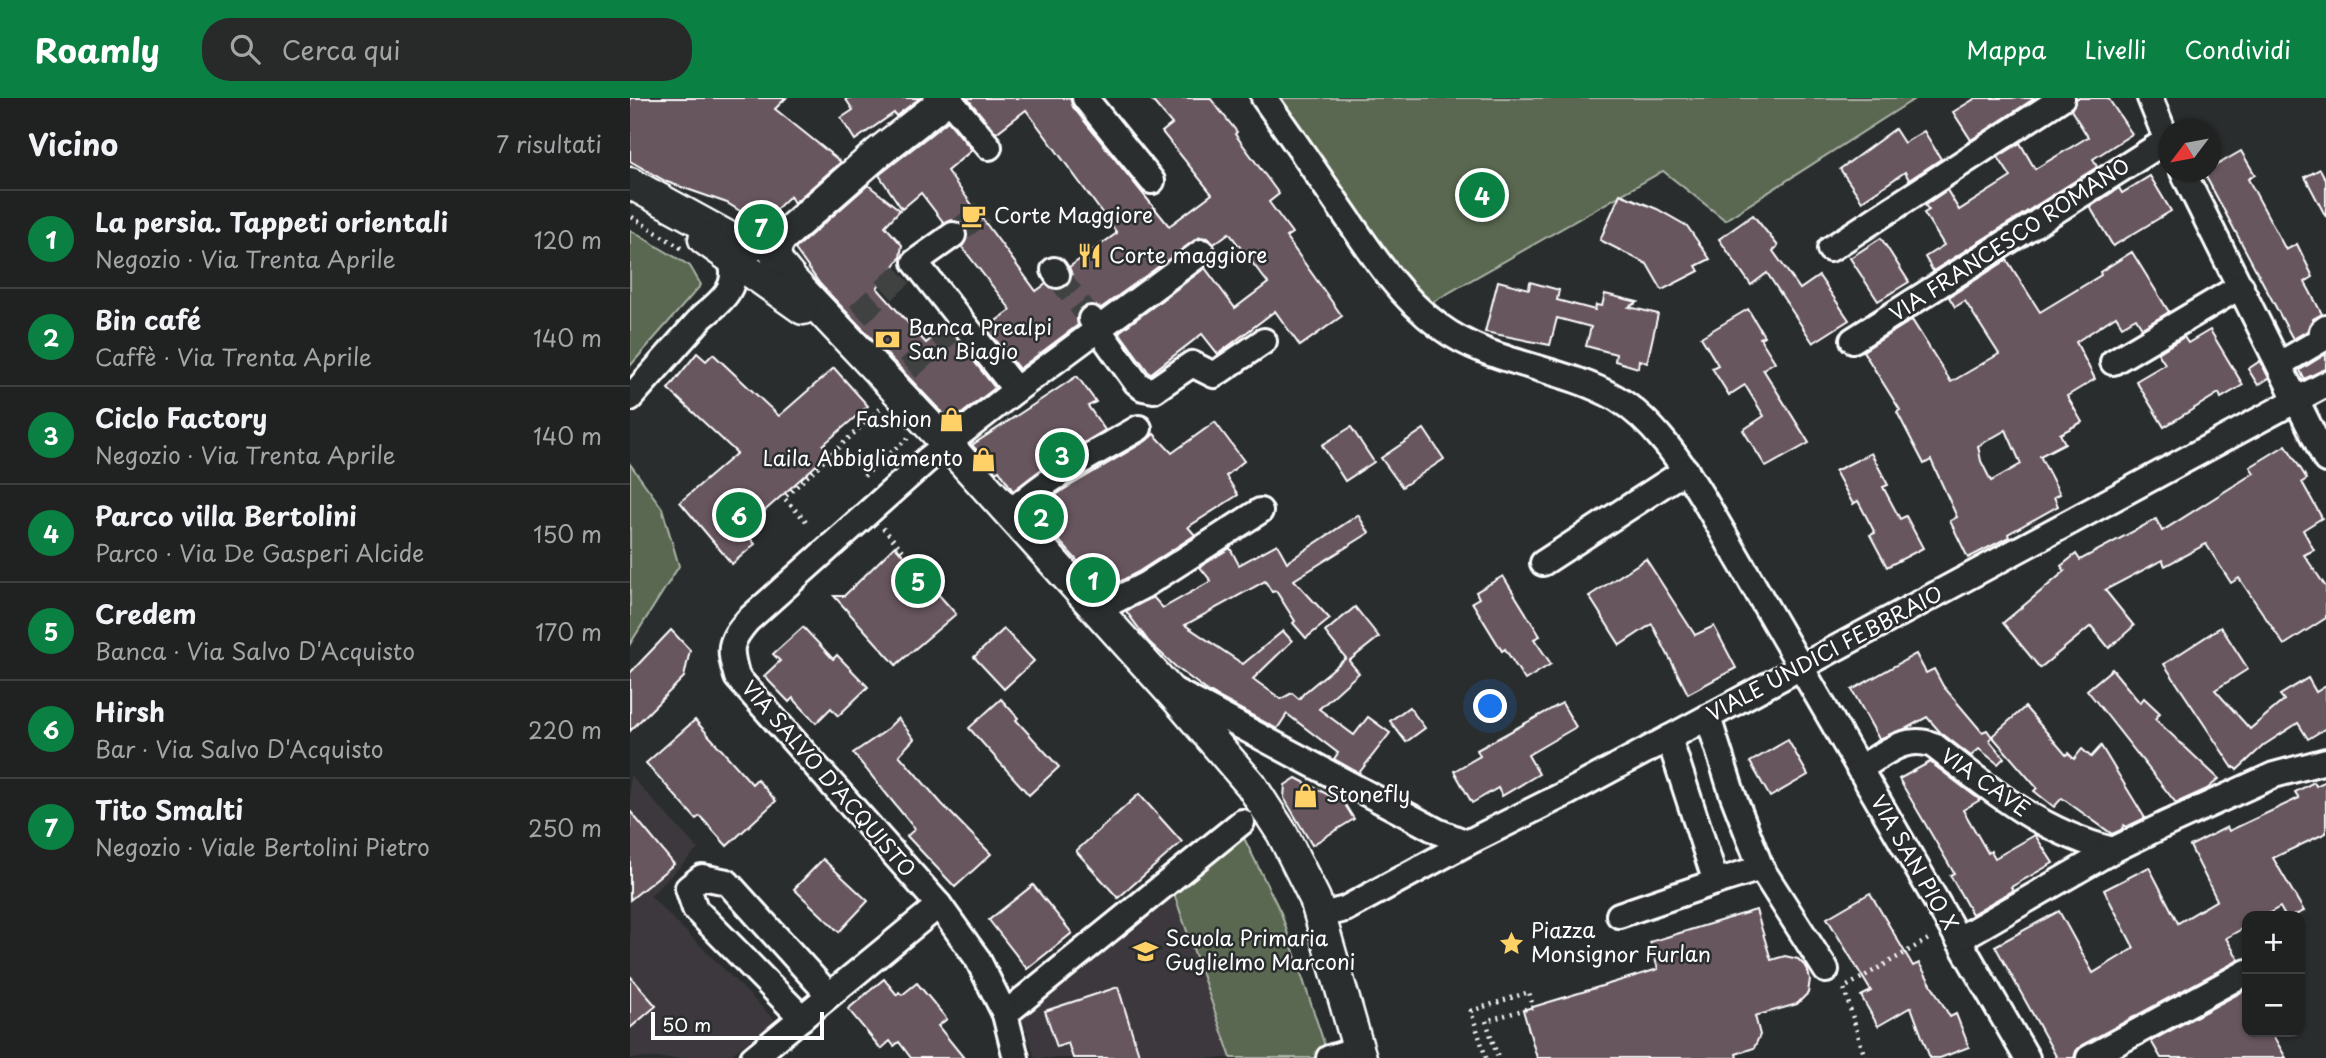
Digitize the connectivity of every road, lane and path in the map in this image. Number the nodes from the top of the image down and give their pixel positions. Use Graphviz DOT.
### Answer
graph roads {
  1 [pos="948,98"];
  2 [pos="1085,98"];
  3 [pos="1264,98"];
  4 [pos="2062,98"];
  5 [pos="2150,98"];
  6 [pos="2159,119"];
  7 [pos="989,147"];
  8 [pos="2158,147"];
  9 [pos="1152,181"];
  10 [pos="2188,182"];
  11 [pos="630,184"];
  12 [pos="630,215"];
  13 [pos="953,235"];
  14 [pos="782,237"];
  15 [pos="1830,249"];
  16 [pos="1202,252"];
  17 [pos="691,255"];
  18 [pos="730,258"];
  19 [pos="2241,286"];
  20 [pos="1098,324"];
  21 [pos="2326,328"];
  22 [pos="1853,340"];
  23 [pos="1264,341"];
  24 [pos="860,351"];
  25 [pos="2113,362"];
  26 [pos="2280,364"];
  27 [pos="2326,384"];
  28 [pos="1016,390"];
  29 [pos="630,398"];
  30 [pos="2298,400"];
  31 [pos="883,406"];
  32 [pos="862,411"];
  33 [pos="868,419"];
  34 [pos="1139,428"];
  35 [pos="909,437"];
  36 [pos="947,444"];
  37 [pos="2326,460"];
  38 [pos="1686,470"];
  39 [pos="864,476"];
  40 [pos="1260,511"];
  41 [pos="1010,513"];
  42 [pos="874,519"];
  43 [pos="806,521"];
  44 [pos="1543,564"];
  45 [pos="932,582"];
  46 [pos="1099,612"];
  47 [pos="1801,667"];
  48 [pos="1166,687"];
  49 [pos="1708,717"];
  50 [pos="1670,738"];
  51 [pos="2326,761"];
  52 [pos="1859,769"];
  53 [pos="1242,822"];
  54 [pos="1467,843"];
  55 [pos="2113,850"];
  56 [pos="1761,868"];
  57 [pos="1716,882"];
  58 [pos="939,905"];
  59 [pos="1322,915"];
  60 [pos="1619,915"];
  61 [pos="1955,933"];
  62 [pos="1826,970"];
  63 [pos="2242,974"];
  64 [pos="830,995"];
  65 [pos="1005,1014"];
  66 [pos="802,1018"];
  67 [pos="1360,1054"];
  68 [pos="753,1058"];
  69 [pos="1016,1058"];
  70 [pos="1329,1058"];
  71 [pos="1486,1058"];
  72 [pos="1498,1058"];
  73 [pos="1865,1058"];
  74 [pos="2027,1058"];
  75 [pos="2089,1058"];
  1 -- 7 [label="street"];
  1 -- 14 [label="main road"];
  2 -- 9 [label="street"];
  3 -- 38 [label="street, VIA SAN PIO X"];
  4 -- 15 [label="street"];
  5 -- 6 [label="street"];
  8 -- 22 [label="street, VIA FRANCESCO ROMANO"];
  10 -- 19 [label="street"];
  11 -- 14 [label="main road"];
  11 -- 18 [label="main road"];
  12 -- 17 [label="path"];
  13 -- 28 [label="street"];
  14 -- 24 [label="main road"];
  16 -- 20 [label="street"];
  18 -- 24 [label="main road"];
  18 -- 29 [label="street"];
  19 -- 25 [label="street"];
  19 -- 26 [label="street"];
  20 -- 23 [label="street"];
  20 -- 28 [label="street"];
  21 -- 26 [label="street"];
  24 -- 36 [label="main road"];
  26 -- 30 [label="street"];
  27 -- 30 [label="street, VIALE UNDICI FEBBRAIO"];
  28 -- 36 [label="street"];
  30 -- 37 [label="street"];
  30 -- 47 [label="street, VIALE UNDICI FEBBRAIO"];
  31 -- 33 [label="path"];
  32 -- 33 [label="path"];
  33 -- 43 [label="path"];
  34 -- 41 [label="street"];
  35 -- 39 [label="path"];
  36 -- 41 [label="main road"];
  36 -- 58 [label="street, VIA SALVO D'ACQUISTO"];
  38 -- 44 [label="street"];
  38 -- 47 [label="street, VIA SAN PIO X"];
  40 -- 46 [label="street"];
  41 -- 46 [label="main road"];
  42 -- 45 [label="path"];
  46 -- 48 [label="main road"];
  47 -- 49 [label="street, VIALE UNDICI FEBBRAIO"];
  47 -- 52 [label="street, VIA SAN PIO X"];
  48 -- 54 [label="street"];
  48 -- 59 [label="main road"];
  49 -- 50 [label="street, VIALE UNDICI FEBBRAIO"];
  49 -- 56 [label="street"];
  50 -- 54 [label="street, VIALE UNDICI FEBBRAIO"];
  50 -- 57 [label="street"];
  51 -- 55 [label="street"];
  52 -- 55 [label="street, VIA CAVE"];
  52 -- 61 [label="street, VIA SAN PIO X"];
  53 -- 65 [label="street"];
  54 -- 59 [label="street, VIALE UNDICI FEBBRAIO"];
  55 -- 61 [label="street"];
  56 -- 57 [label="street"];
  56 -- 62 [label="street"];
  57 -- 60 [label="street"];
  58 -- 64 [label="street"];
  58 -- 65 [label="street, VIA SALVO D'ACQUISTO"];
  59 -- 67 [label="main road"];
  61 -- 73 [label="path"];
  61 -- 74 [label="street, VIA SAN PIO X"];
  63 -- 75 [label="street"];
  64 -- 66 [label="street"];
  64 -- 66 [label="street"];
  65 -- 69 [label="street, VIA SALVO D'ACQUISTO"];
  66 -- 68 [label="street"];
  67 -- 70 [label="street"];
  71 -- 72 [label="path"];
}
